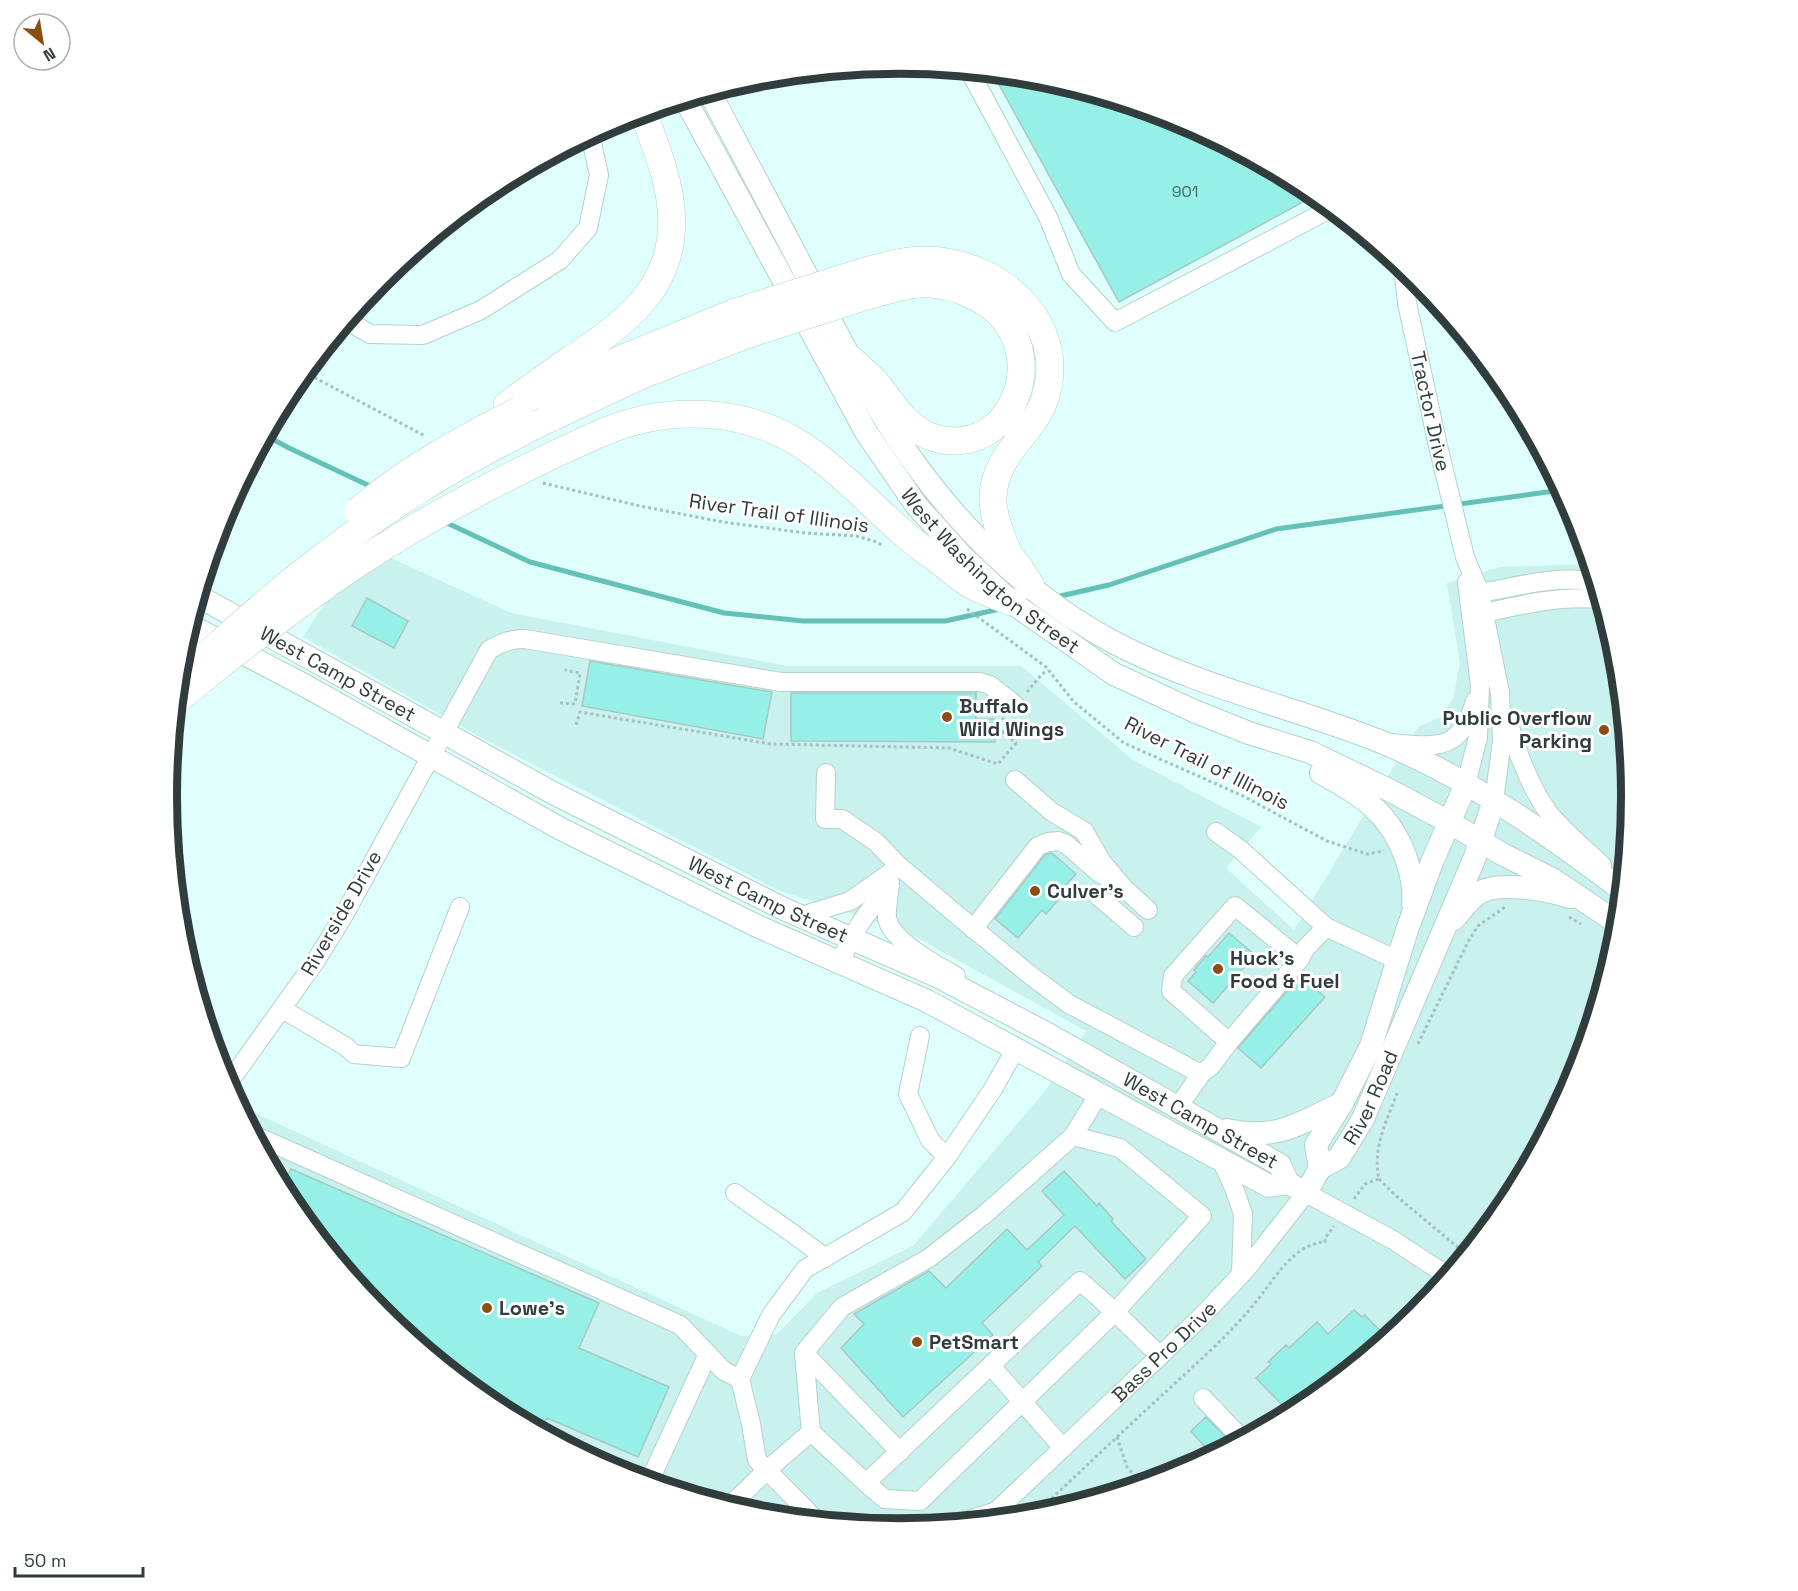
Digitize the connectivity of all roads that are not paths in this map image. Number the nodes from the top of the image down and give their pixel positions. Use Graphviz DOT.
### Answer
graph roads {
  1 [pos="973,78"];
  2 [pos="713,98"];
  3 [pos="688,105"];
  4 [pos="646,120"];
  5 [pos="592,142"];
  6 [pos="1324,212"];
  7 [pos="1405,280"];
  8 [pos="866,284"];
  9 [pos="742,323"];
  10 [pos="352,324"];
  11 [pos="852,360"];
  12 [pos="513,407"];
  13 [pos="996,546"];
  14 [pos="950,558"];
  15 [pos="1588,581"];
  16 [pos="1021,594"];
  17 [pos="1593,599"];
  18 [pos="205,600"];
  19 [pos="1475,605"];
  20 [pos="197,629"];
  21 [pos="191,664"];
  22 [pos="1480,685"];
  23 [pos="1500,693"];
  24 [pos="1015,705"];
  25 [pos="444,733"];
  26 [pos="1249,733"];
  27 [pos="1381,742"];
  28 [pos="431,757"];
  29 [pos="826,773"];
  30 [pos="1015,780"];
  31 [pos="1466,784"];
  32 [pos="1494,801"];
  33 [pos="1451,816"];
  34 [pos="1216,832"];
  35 [pos="1483,833"];
  36 [pos="1038,846"];
  37 [pos="1102,862"];
  38 [pos="899,866"];
  39 [pos="1616,878"];
  40 [pos="890,884"];
  41 [pos="1615,885"];
  42 [pos="1123,887"];
  43 [pos="1098,896"];
  44 [pos="1589,903"];
  45 [pos="460,907"];
  46 [pos="1148,910"];
  47 [pos="801,916"];
  48 [pos="1610,918"];
  49 [pos="1134,927"];
  50 [pos="1326,927"];
  51 [pos="973,929"];
  52 [pos="1407,930"];
  53 [pos="850,938"];
  54 [pos="1431,957"];
  55 [pos="1300,958"];
  56 [pos="1397,960"];
  57 [pos="840,963"];
  58 [pos="978,997"];
  59 [pos="282,1009"];
  60 [pos="920,1036"];
  61 [pos="1229,1042"];
  62 [pos="1016,1048"];
  63 [pos="1201,1074"];
  64 [pos="234,1076"];
  65 [pos="1099,1094"];
  66 [pos="1342,1103"];
  67 [pos="1178,1107"];
  68 [pos="1212,1126"];
  69 [pos="1073,1136"];
  70 [pos="265,1140"];
  71 [pos="947,1157"];
  72 [pos="1221,1160"];
  73 [pos="1320,1168"];
  74 [pos="1297,1188"];
  75 [pos="735,1193"];
  76 [pos="825,1258"];
  77 [pos="1442,1272"];
  78 [pos="1241,1274"];
  79 [pos="1115,1312"];
  80 [pos="804,1353"];
  81 [pos="708,1354"];
  82 [pos="1160,1356"];
  83 [pos="991,1366"];
  84 [pos="740,1379"];
  85 [pos="1203,1398"];
  86 [pos="1023,1401"];
  87 [pos="811,1432"];
  88 [pos="1237,1433"];
  89 [pos="1063,1448"];
  90 [pos="900,1452"];
  91 [pos="767,1470"];
  92 [pos="654,1474"];
  93 [pos="866,1483"];
  94 [pos="737,1499"];
  95 [pos="997,1510"];
  96 [pos="807,1511"];
  1 -- 6 [label="street"];
  2 -- 11 [label="main road, West Washington Street"];
  3 -- 14 [label="main road, West Washington Street"];
  4 -- 12 [label="highway"];
  5 -- 10 [label="street"];
  7 -- 19 [label="street, Tractor Drive"];
  8 -- 9 [label="highway, bridge"];
  8 -- 11 [label="highway"];
  8 -- 13 [label="highway"];
  9 -- 12 [label="highway"];
  9 -- 21 [label="highway, bridge"];
  11 -- 13 [label="main road, West Washington Street"];
  12 -- 21 [label="highway, bridge"];
  13 -- 16 [label="highway"];
  14 -- 16 [label="highway"];
  14 -- 21 [label="highway, bridge"];
  15 -- 19 [label="street"];
  16 -- 26 [label="main road, West Washington Street"];
  16 -- 27 [label="main road, West Washington Street"];
  17 -- 19 [label="street"];
  18 -- 25 [label="main road, West Camp Street"];
  19 -- 22 [label="street, Tractor Drive"];
  19 -- 23 [label="street, Tractor Drive"];
  20 -- 28 [label="main road, West Camp Street"];
  22 -- 27 [label="street"];
  22 -- 31 [label="street, Tractor Drive"];
  23 -- 32 [label="street, Tractor Drive"];
  23 -- 39 [label="street"];
  24 -- 25 [label="street, Riverside Drive"];
  25 -- 28 [label="street, Riverside Drive"];
  25 -- 47 [label="main road, West Camp Street"];
  26 -- 33 [label="main road, West Washington Street"];
  26 -- 52 [label="main road"];
  27 -- 31 [label="main road, West Washington Street"];
  28 -- 57 [label="main road, West Camp Street"];
  28 -- 59 [label="street, Riverside Drive"];
  29 -- 38 [label="street"];
  30 -- 37 [label="street"];
  31 -- 32 [label="main road, West Washington Street"];
  31 -- 33 [label="main road, Tractor Drive"];
  32 -- 35 [label="main road, Tractor Drive"];
  32 -- 41 [label="main road, West Washington Street"];
  33 -- 35 [label="main road, West Washington Street"];
  33 -- 52 [label="main road, River Road"];
  34 -- 50 [label="street"];
  35 -- 44 [label="main road, West Washington Street"];
  35 -- 54 [label="main road, River Road"];
  36 -- 37 [label="street"];
  36 -- 42 [label="street"];
  36 -- 51 [label="street"];
  37 -- 42 [label="street"];
  38 -- 40 [label="street"];
  38 -- 47 [label="street"];
  38 -- 51 [label="street"];
  40 -- 53 [label="street"];
  40 -- 58 [label="street"];
  42 -- 46 [label="street"];
  43 -- 49 [label="street"];
  44 -- 48 [label="main road, West Washington Street"];
  44 -- 54 [label="main road"];
  45 -- 59 [label="street"];
  47 -- 53 [label="main road, West Camp Street"];
  50 -- 55 [label="street"];
  50 -- 56 [label="street"];
  51 -- 63 [label="street"];
  52 -- 56 [label="main road, River Road"];
  53 -- 57 [label="street"];
  53 -- 58 [label="main road, West Camp Street"];
  54 -- 73 [label="main road, River Road"];
  55 -- 61 [label="street"];
  55 -- 61 [label="street"];
  56 -- 66 [label="main road, River Road"];
  57 -- 62 [label="main road, West Camp Street"];
  58 -- 67 [label="main road, West Camp Street"];
  59 -- 64 [label="street, Riverside Drive"];
  60 -- 71 [label="street"];
  61 -- 63 [label="street"];
  62 -- 65 [label="main road, West Camp Street"];
  62 -- 71 [label="street"];
  63 -- 67 [label="street"];
  65 -- 69 [label="street"];
  65 -- 72 [label="main road, West Camp Street"];
  66 -- 68 [label="main road"];
  66 -- 73 [label="main road, River Road"];
  67 -- 68 [label="main road, West Camp Street"];
  68 -- 74 [label="main road, West Camp Street"];
  69 -- 79 [label="street"];
  69 -- 80 [label="street"];
  70 -- 81 [label="street"];
  71 -- 76 [label="street"];
  72 -- 74 [label="main road, West Camp Street"];
  72 -- 78 [label="street"];
  73 -- 74 [label="main road, Bass Pro Drive"];
  74 -- 77 [label="street"];
  74 -- 78 [label="street, Bass Pro Drive"];
  75 -- 76 [label="street"];
  76 -- 84 [label="street"];
  78 -- 82 [label="street, Bass Pro Drive"];
  79 -- 82 [label="street"];
  79 -- 83 [label="street"];
  79 -- 86 [label="street"];
  80 -- 87 [label="street"];
  80 -- 90 [label="street"];
  81 -- 84 [label="street"];
  81 -- 92 [label="street"];
  82 -- 89 [label="street, Bass Pro Drive"];
  83 -- 86 [label="street"];
  83 -- 90 [label="street"];
  84 -- 91 [label="street"];
  85 -- 88 [label="street"];
  86 -- 89 [label="street"];
  86 -- 93 [label="street"];
  87 -- 91 [label="street"];
  87 -- 93 [label="street"];
  89 -- 95 [label="street, Bass Pro Drive"];
  90 -- 93 [label="street"];
  91 -- 94 [label="street"];
  91 -- 96 [label="street"];
}
